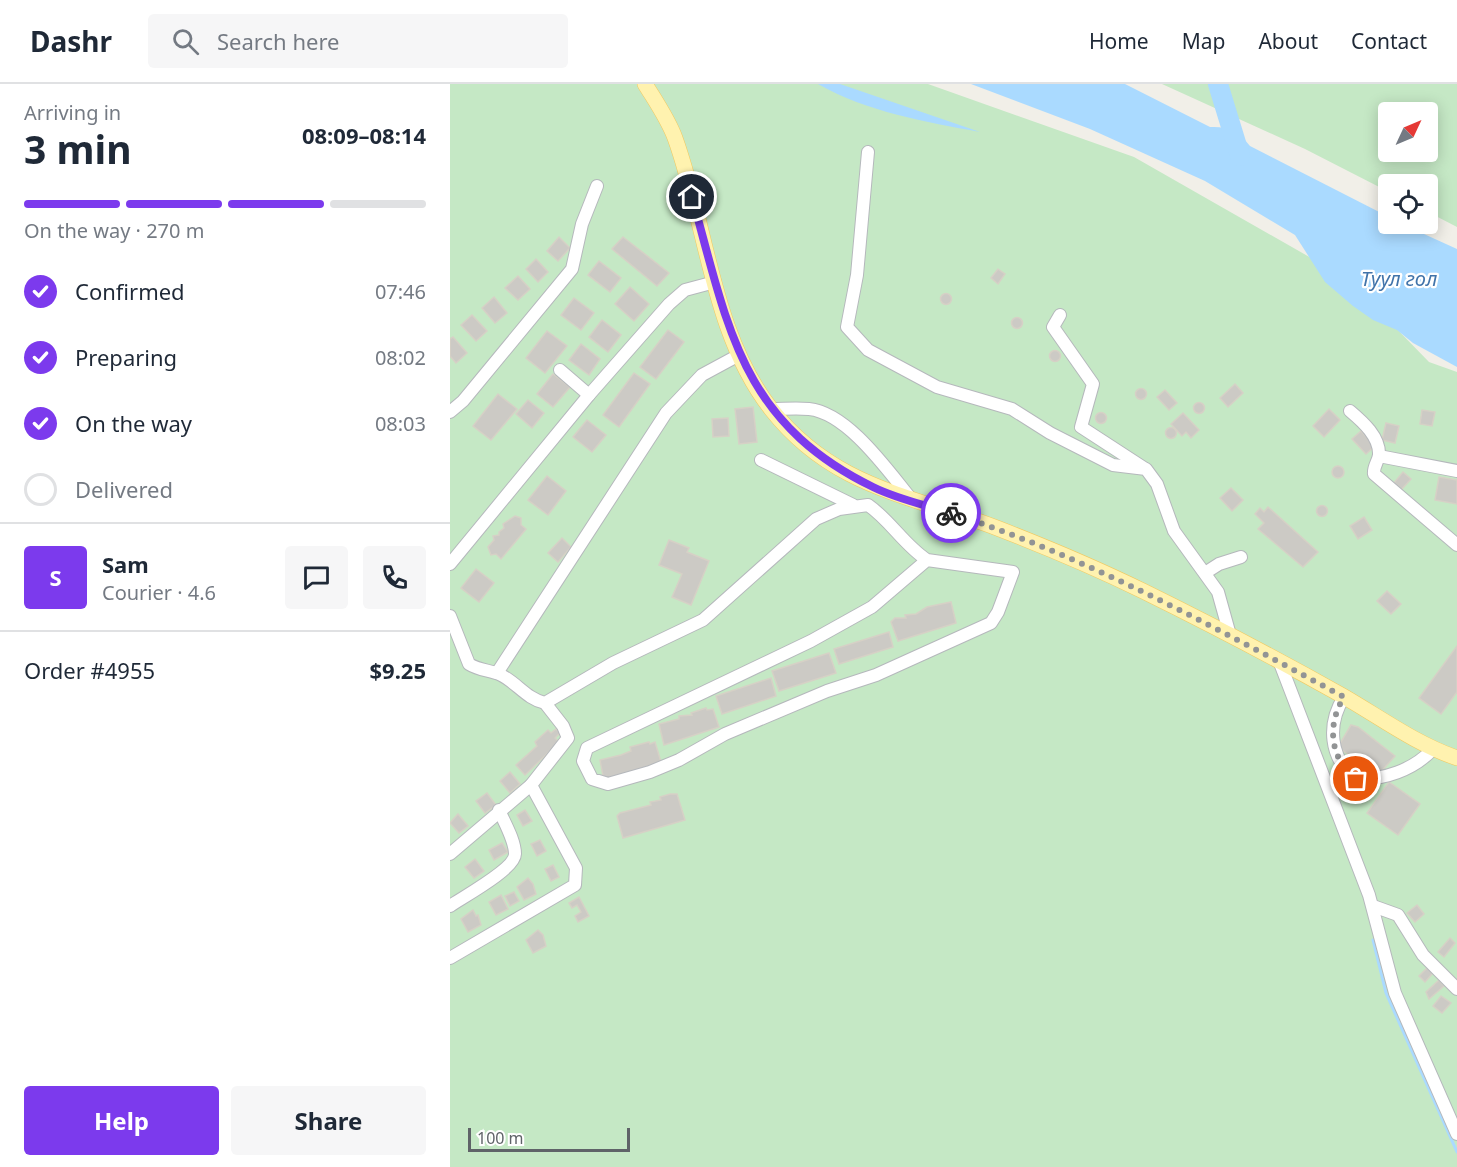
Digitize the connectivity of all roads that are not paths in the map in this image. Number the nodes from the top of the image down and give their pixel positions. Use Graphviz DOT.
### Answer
graph roads {
  1 [pos="645,84"];
  2 [pos="868,152"];
  3 [pos="597,186"];
  4 [pos="715,282"];
  5 [pos="1060,315"];
  6 [pos="739,355"];
  7 [pos="560,370"];
  8 [pos="589,395"];
  9 [pos="771,410"];
  10 [pos="1350,411"];
  11 [pos="450,412"];
  12 [pos="1379,456"];
  13 [pos="760,460"];
  14 [pos="1146,469"];
  15 [pos="1457,471"];
  16 [pos="875,488"];
  17 [pos="912,501"];
  18 [pos="853,505"];
  19 [pos="868,505"];
  20 [pos="1457,544"];
  21 [pos="1241,557"];
  22 [pos="927,560"];
  23 [pos="450,564"];
  24 [pos="1205,573"];
  25 [pos="450,616"];
  26 [pos="1230,635"];
  27 [pos="1280,663"];
  28 [pos="497,673"];
  29 [pos="1344,697"];
  30 [pos="545,703"];
  31 [pos="1432,750"];
  32 [pos="1457,758"];
  33 [pos="531,785"];
  34 [pos="499,810"];
  35 [pos="450,854"];
  36 [pos="450,906"];
  37 [pos="1373,906"];
  38 [pos="450,958"];
  39 [pos="1457,989"];
  40 [pos="1457,1134"];
  1 -- 4 [label="main road"];
  2 -- 14 [label="street"];
  3 -- 11 [label="street"];
  4 -- 6 [label="main road"];
  4 -- 8 [label="street"];
  5 -- 14 [label="street"];
  6 -- 9 [label="main road"];
  6 -- 28 [label="street"];
  7 -- 8 [label="street"];
  8 -- 23 [label="street"];
  9 -- 16 [label="main road"];
  9 -- 17 [label="street"];
  10 -- 12 [label="street"];
  12 -- 15 [label="street"];
  12 -- 20 [label="street"];
  13 -- 18 [label="street"];
  14 -- 24 [label="street"];
  16 -- 17 [label="main road"];
  16 -- 19 [label="street"];
  17 -- 26 [label="main road"];
  18 -- 19 [label="street"];
  18 -- 30 [label="street"];
  19 -- 22 [label="street"];
  21 -- 24 [label="street"];
  22 -- 22 [label="street"];
  24 -- 26 [label="street"];
  25 -- 28 [label="street"];
  26 -- 27 [label="main road"];
  27 -- 29 [label="main road"];
  27 -- 37 [label="street"];
  28 -- 30 [label="street"];
  29 -- 31 [label="main road"];
  29 -- 31 [label="street"];
  30 -- 33 [label="street"];
  31 -- 32 [label="main road"];
  33 -- 34 [label="street"];
  33 -- 38 [label="street"];
  34 -- 35 [label="street"];
  34 -- 36 [label="street"];
  37 -- 39 [label="street"];
  37 -- 40 [label="street"];
}
